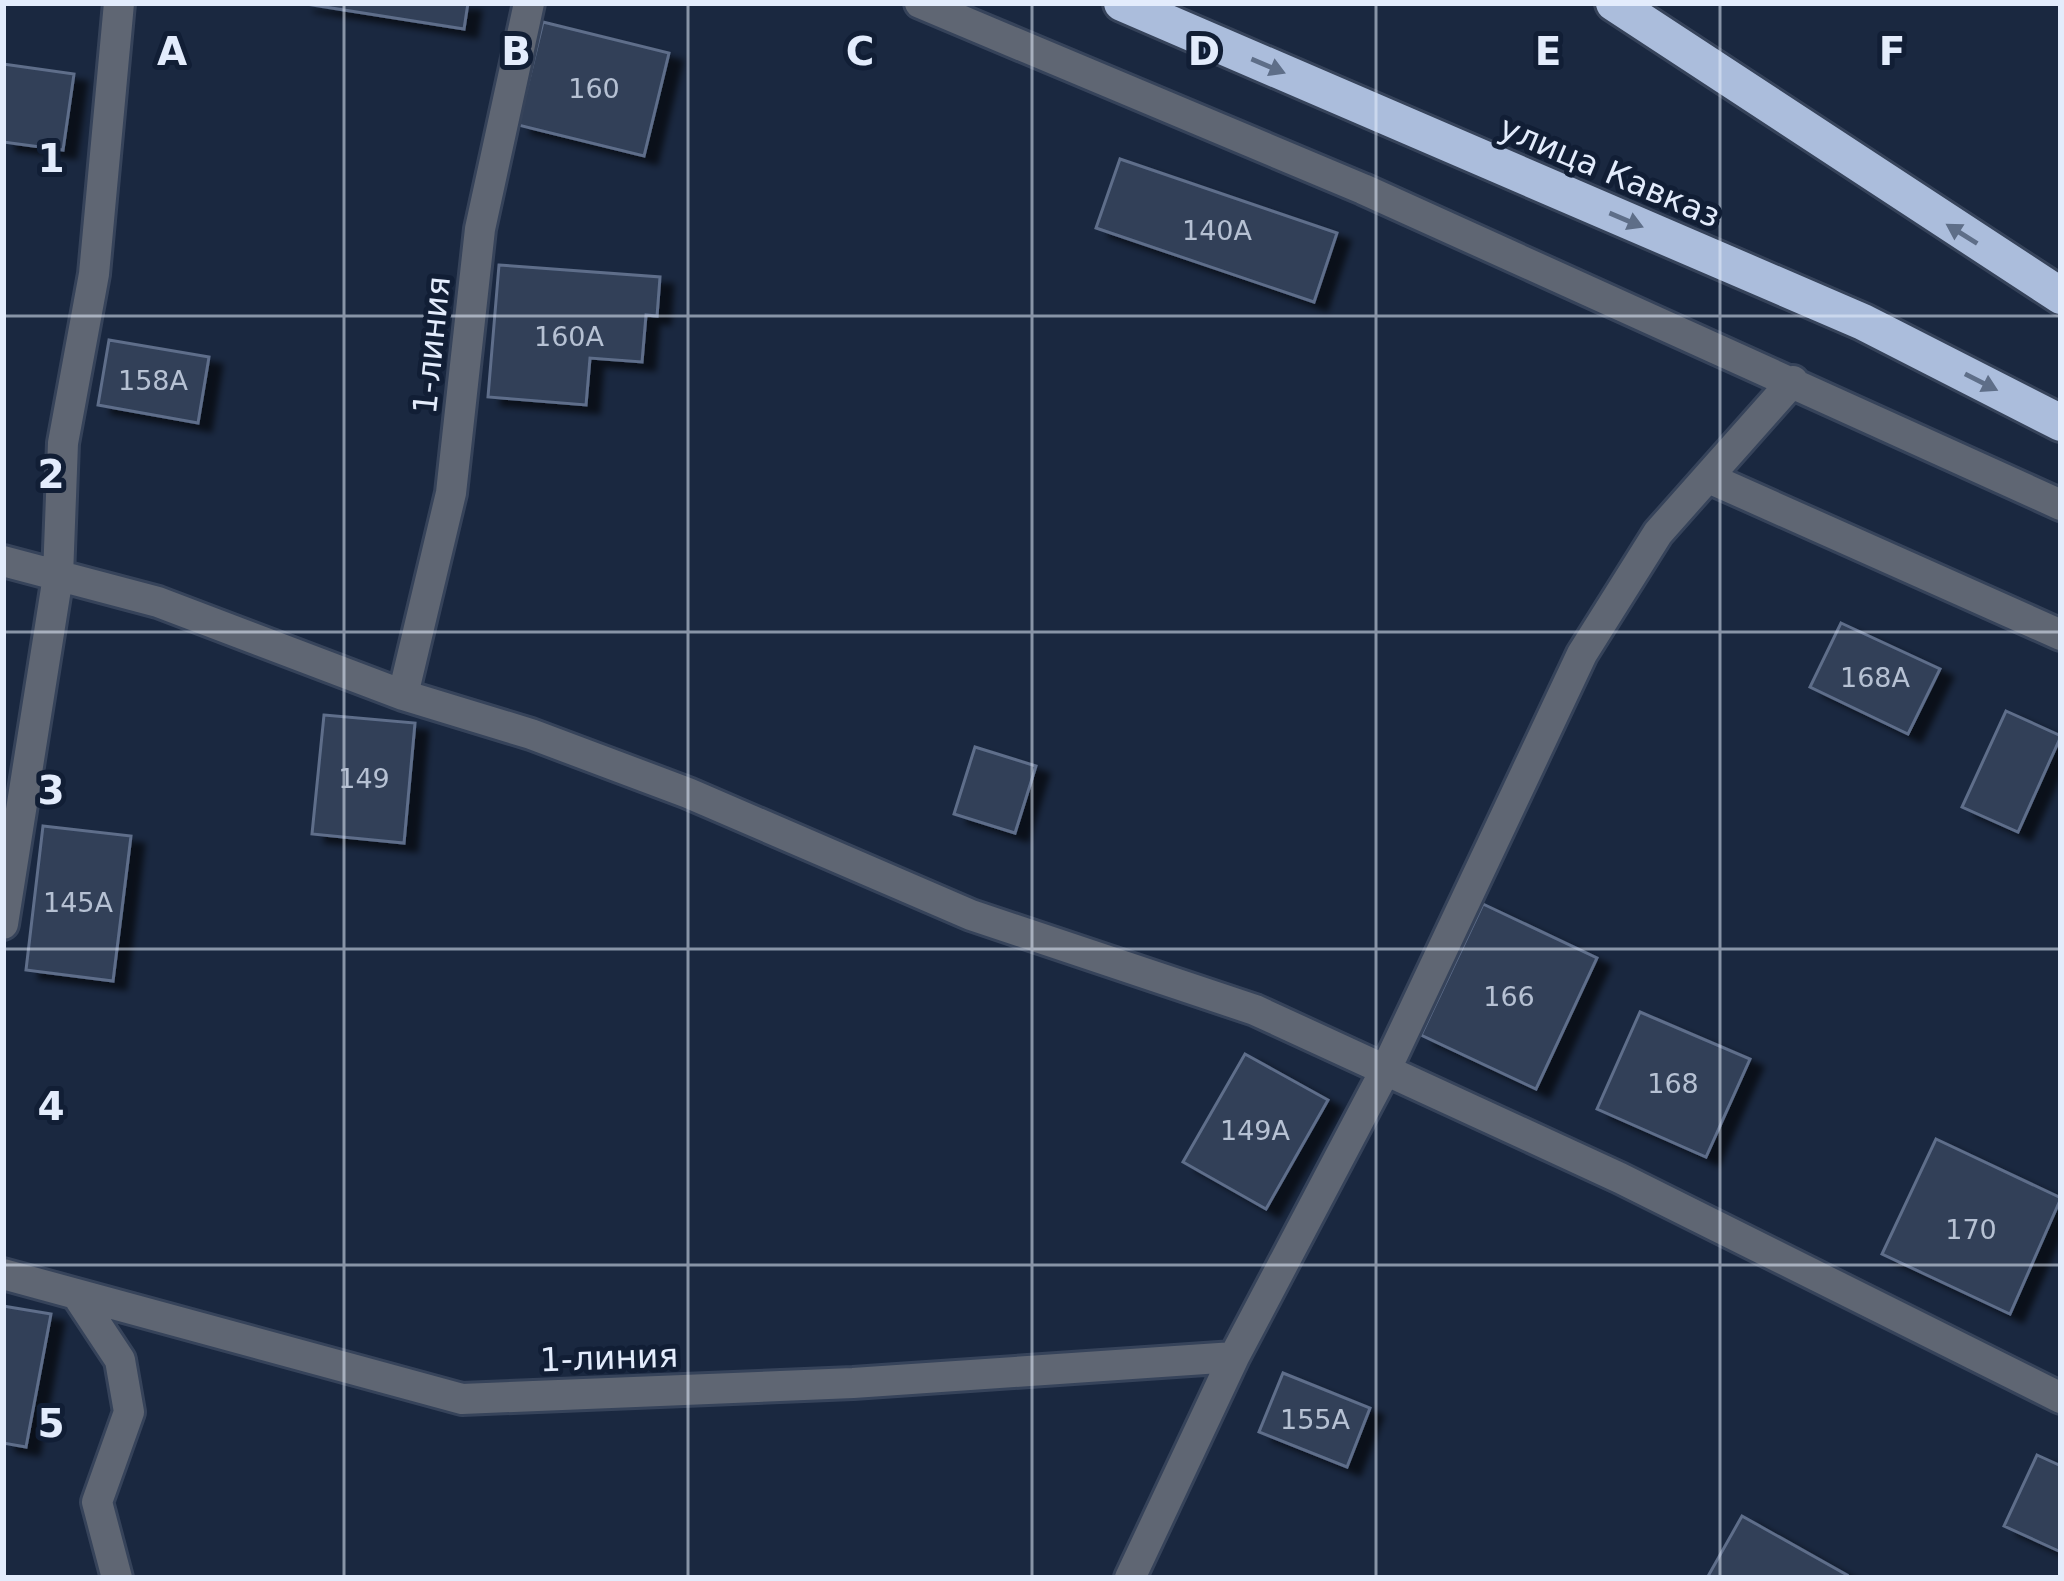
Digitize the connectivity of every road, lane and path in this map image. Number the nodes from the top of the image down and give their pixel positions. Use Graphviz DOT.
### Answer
graph roads {
  1 [pos="119,3"];
  2 [pos="530,3"];
  3 [pos="920,3"];
  4 [pos="1122,3"];
  5 [pos="1614,3"];
  6 [pos="2061,296"];
  7 [pos="1792,380"];
  8 [pos="2061,423"];
  9 [pos="1711,479"];
  10 [pos="2061,505"];
  11 [pos="3,561"];
  12 [pos="58,576"];
  13 [pos="2061,635"];
  14 [pos="404,695"];
  15 [pos="3,925"];
  16 [pos="1386,1069"];
  17 [pos="3,1274"];
  18 [pos="79,1298"];
  19 [pos="1234,1357"];
  20 [pos="2061,1399"];
  21 [pos="117,1578"];
  22 [pos="1130,1578"];
  1 -- 12 [label="street"];
  2 -- 14 [label="street, 1-линия"];
  3 -- 7 [label="street"];
  4 -- 8 [label="highway, улица Кавказ, one-way"];
  6 -- 5 [label="highway, one-way"];
  7 -- 9 [label="street"];
  7 -- 10 [label="street"];
  9 -- 13 [label="street"];
  9 -- 16 [label="street"];
  11 -- 12 [label="street"];
  12 -- 14 [label="street"];
  12 -- 15 [label="street"];
  14 -- 16 [label="street"];
  16 -- 19 [label="street"];
  16 -- 20 [label="street"];
  17 -- 18 [label="street, 1-линия"];
  18 -- 19 [label="street, 1-линия"];
  18 -- 21 [label="street"];
  19 -- 22 [label="street"];
}
